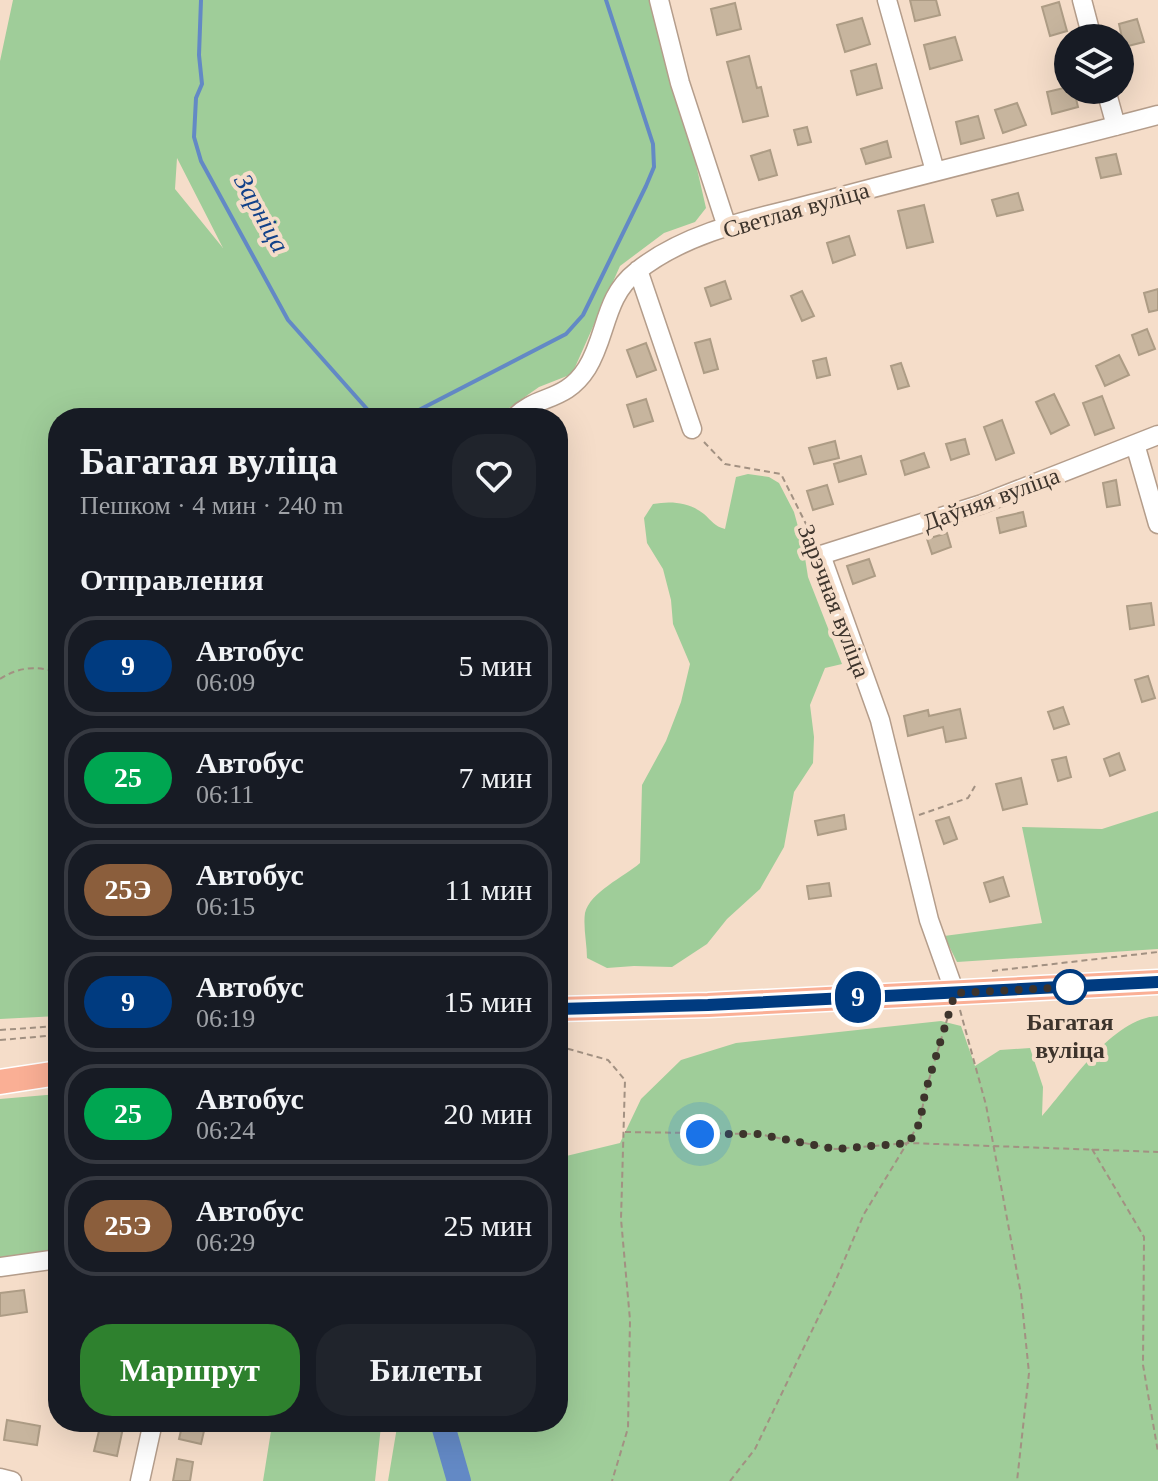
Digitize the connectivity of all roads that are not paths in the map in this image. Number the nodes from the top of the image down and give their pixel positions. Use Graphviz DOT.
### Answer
graph roads {
  1 [pos="659,0"];
  2 [pos="887,0"];
  3 [pos="1082,0"];
  4 [pos="1088,24"];
  5 [pos="1110,104"];
  6 [pos="1158,115"];
  7 [pos="1116,126"];
  8 [pos="935,171"];
  9 [pos="727,227"];
  10 [pos="638,270"];
  11 [pos="526,408"];
  12 [pos="692,429"];
  13 [pos="1158,435"];
  14 [pos="1135,444"];
  15 [pos="1158,524"];
  16 [pos="821,555"];
  17 [pos="1158,982"];
  18 [pos="955,993"];
  19 [pos="568,1009"];
  20 [pos="48,1075"];
  21 [pos="0,1082"];
  22 [pos="48,1260"];
  23 [pos="0,1267"];
  24 [pos="151,1432"];
  25 [pos="0,1478"];
  26 [pos="12,1481"];
  27 [pos="140,1481"];
  1 -- 9 [label="street"];
  2 -- 8 [label="street"];
  3 -- 4 [label="street"];
  5 -- 7 [label="street"];
  6 -- 7 [label="street, Светлая вуліца"];
  7 -- 8 [label="street, Светлая вуліца"];
  8 -- 9 [label="street, Светлая вуліца"];
  9 -- 10 [label="street, Светлая вуліца"];
  10 -- 11 [label="street, Светлая вуліца"];
  10 -- 12 [label="street"];
  13 -- 14 [label="street, Даўняя вуліца"];
  14 -- 15 [label="street"];
  14 -- 16 [label="street, Даўняя вуліца"];
  16 -- 18 [label="street, Зарэчная вуліца"];
  17 -- 18 [label="main road"];
  18 -- 19 [label="main road"];
  20 -- 21 [label="main road"];
  22 -- 23 [label="street"];
  24 -- 27 [label="street"];
  25 -- 26 [label="street"];
}
